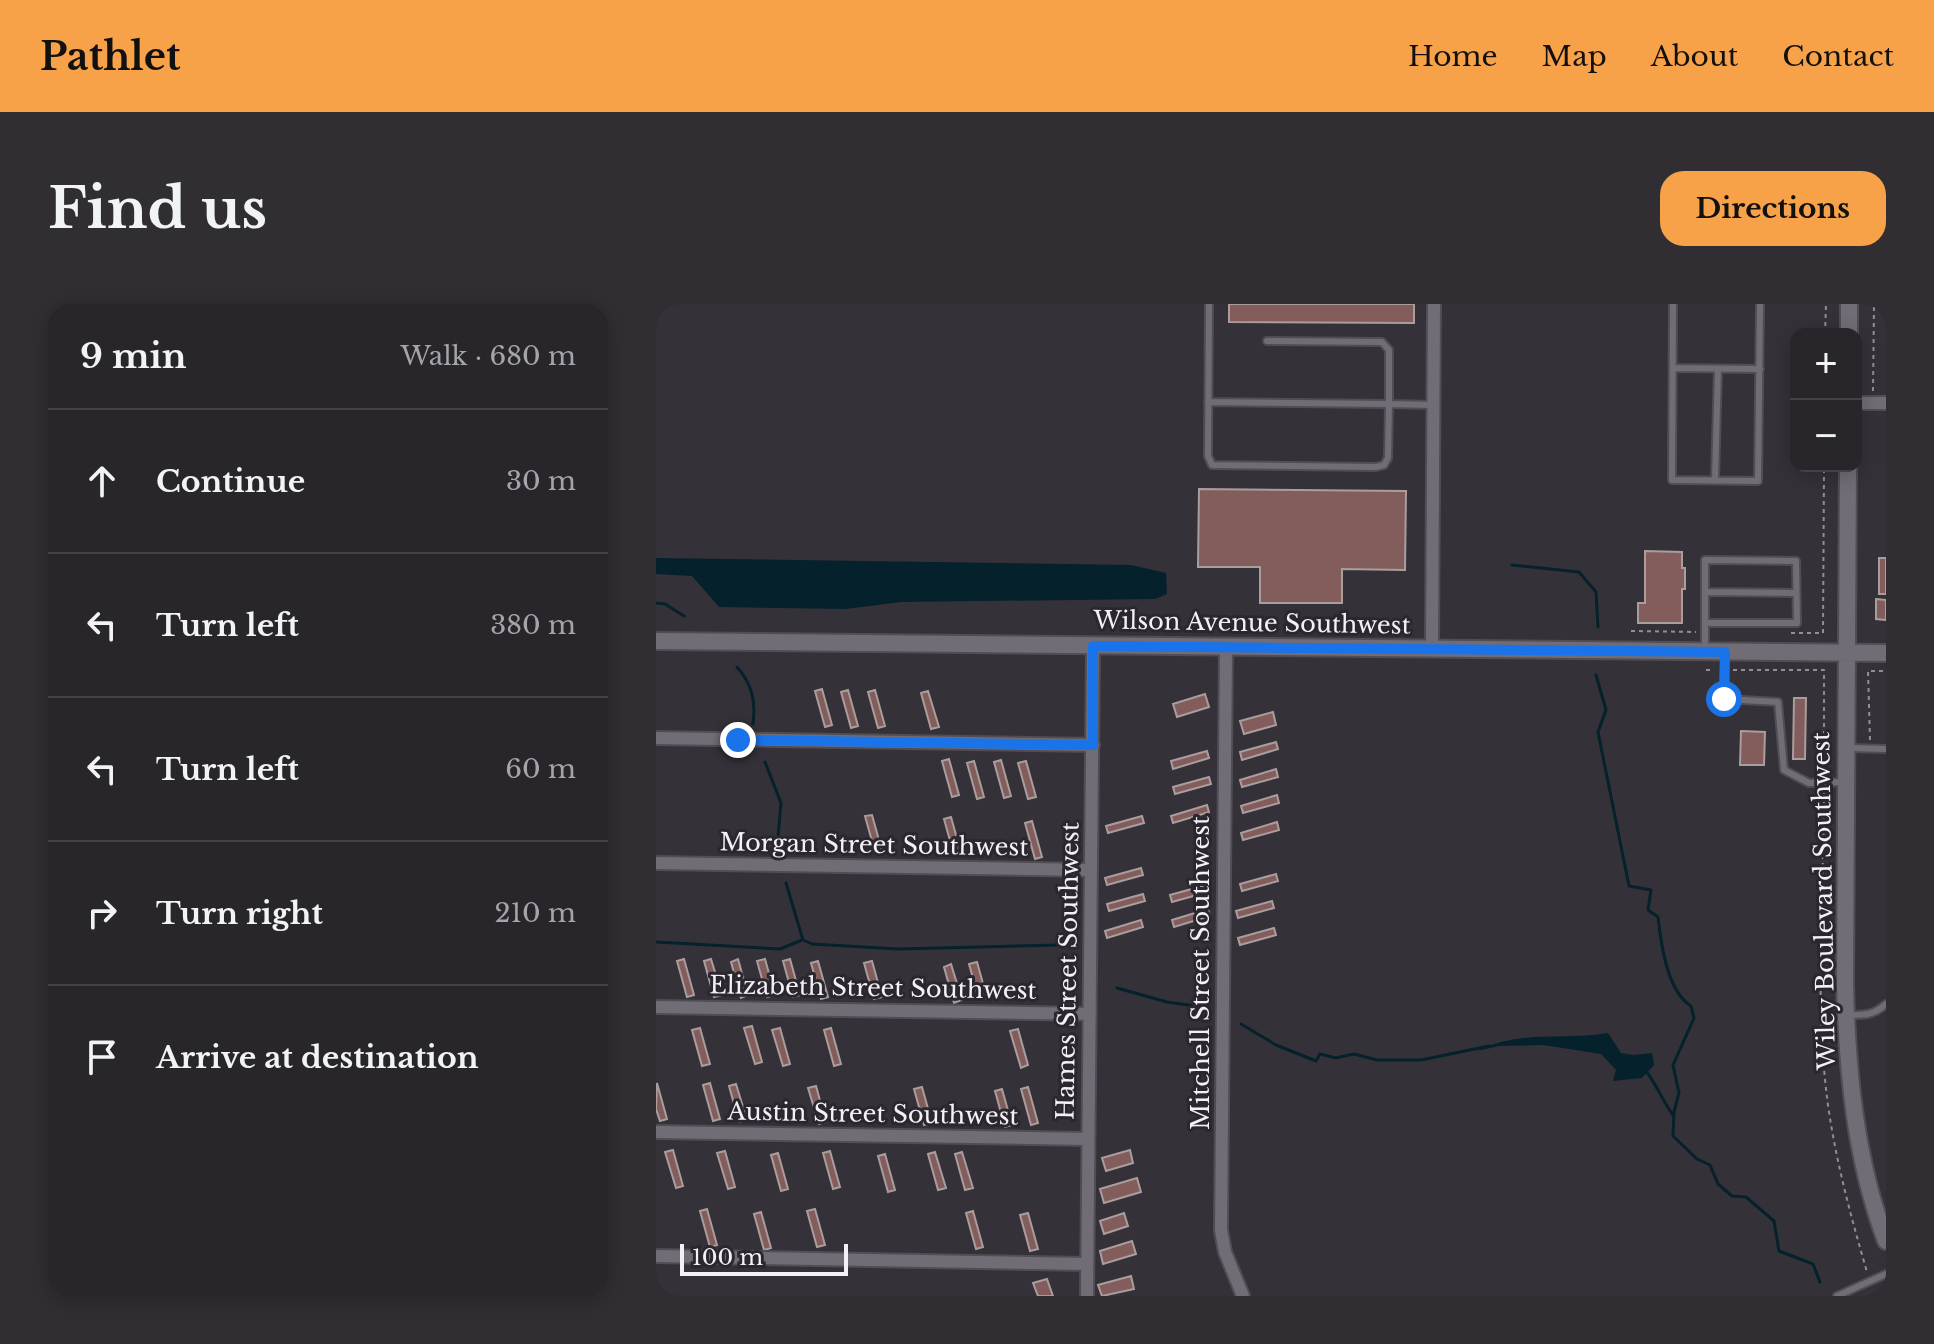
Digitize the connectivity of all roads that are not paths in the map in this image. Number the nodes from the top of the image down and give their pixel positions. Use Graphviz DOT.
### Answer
graph roads {
  1 [pos="1209,304"];
  2 [pos="1434,304"];
  3 [pos="1673,304"];
  4 [pos="1760,304"];
  5 [pos="1849,304"];
  6 [pos="1849,328"];
  7 [pos="1267,341"];
  8 [pos="1673,368"];
  9 [pos="1718,369"];
  10 [pos="1760,369"];
  11 [pos="1208,402"];
  12 [pos="1862,403"];
  13 [pos="1886,403"];
  14 [pos="1389,404"];
  15 [pos="1433,405"];
  16 [pos="1848,472"];
  17 [pos="1715,480"];
  18 [pos="1705,592"];
  19 [pos="1796,593"];
  20 [pos="1705,623"];
  21 [pos="656,641"];
  22 [pos="1093,646"];
  23 [pos="1226,647"];
  24 [pos="1432,649"];
  25 [pos="1705,652"];
  26 [pos="1725,652"];
  27 [pos="1847,653"];
  28 [pos="1886,653"];
  29 [pos="656,738"];
  30 [pos="1093,745"];
  31 [pos="1846,748"];
  32 [pos="1886,749"];
  33 [pos="1846,782"];
  34 [pos="656,863"];
  35 [pos="1091,870"];
  36 [pos="1886,1004"];
  37 [pos="656,1007"];
  38 [pos="1090,1014"];
  39 [pos="1846,1015"];
  40 [pos="656,1132"];
  41 [pos="1088,1139"];
  42 [pos="1886,1241"];
  43 [pos="656,1256"];
  44 [pos="1087,1264"];
  45 [pos="1886,1274"];
  46 [pos="1087,1296"];
  47 [pos="1243,1296"];
  48 [pos="1837,1296"];
  1 -- 11 [label="lane"];
  2 -- 15 [label="street"];
  3 -- 8 [label="lane"];
  4 -- 10 [label="lane"];
  5 -- 6 [label="street"];
  7 -- 14 [label="lane"];
  8 -- 9 [label="lane"];
  8 -- 17 [label="lane"];
  9 -- 10 [label="lane"];
  9 -- 17 [label="lane"];
  10 -- 17 [label="lane"];
  11 -- 14 [label="lane"];
  11 -- 14 [label="lane"];
  12 -- 13 [label="street"];
  14 -- 15 [label="lane"];
  15 -- 24 [label="street"];
  16 -- 27 [label="street, Wiley Boulevard Southwest"];
  18 -- 19 [label="lane"];
  18 -- 19 [label="lane"];
  18 -- 20 [label="lane"];
  19 -- 20 [label="lane"];
  20 -- 25 [label="lane"];
  21 -- 22 [label="street, Wilson Avenue Southwest"];
  22 -- 23 [label="street, Wilson Avenue Southwest"];
  22 -- 30 [label="street, Hames Street Southwest"];
  23 -- 24 [label="street, Wilson Avenue Southwest"];
  23 -- 47 [label="street, Mitchell Street Southwest"];
  24 -- 25 [label="street, Wilson Avenue Southwest"];
  25 -- 26 [label="street, Wilson Avenue Southwest"];
  26 -- 27 [label="street, Wilson Avenue Southwest"];
  26 -- 33 [label="lane"];
  27 -- 28 [label="street, Wilson Avenue Southwest"];
  27 -- 31 [label="street, Wiley Boulevard Southwest"];
  29 -- 30 [label="street"];
  30 -- 35 [label="street, Hames Street Southwest"];
  31 -- 32 [label="lane"];
  31 -- 33 [label="street, Wiley Boulevard Southwest"];
  33 -- 39 [label="street, Wiley Boulevard Southwest"];
  34 -- 35 [label="street, Morgan Street Southwest"];
  35 -- 38 [label="street, Hames Street Southwest"];
  36 -- 39 [label="lane"];
  37 -- 38 [label="street, Elizabeth Street Southwest"];
  38 -- 41 [label="street, Hames Street Southwest"];
  39 -- 42 [label="street, Wiley Boulevard Southwest"];
  40 -- 41 [label="street, Austin Street Southwest"];
  41 -- 44 [label="street, Hames Street Southwest"];
  43 -- 44 [label="street"];
  44 -- 46 [label="street, Hames Street Southwest"];
  45 -- 48 [label="lane"];
}
